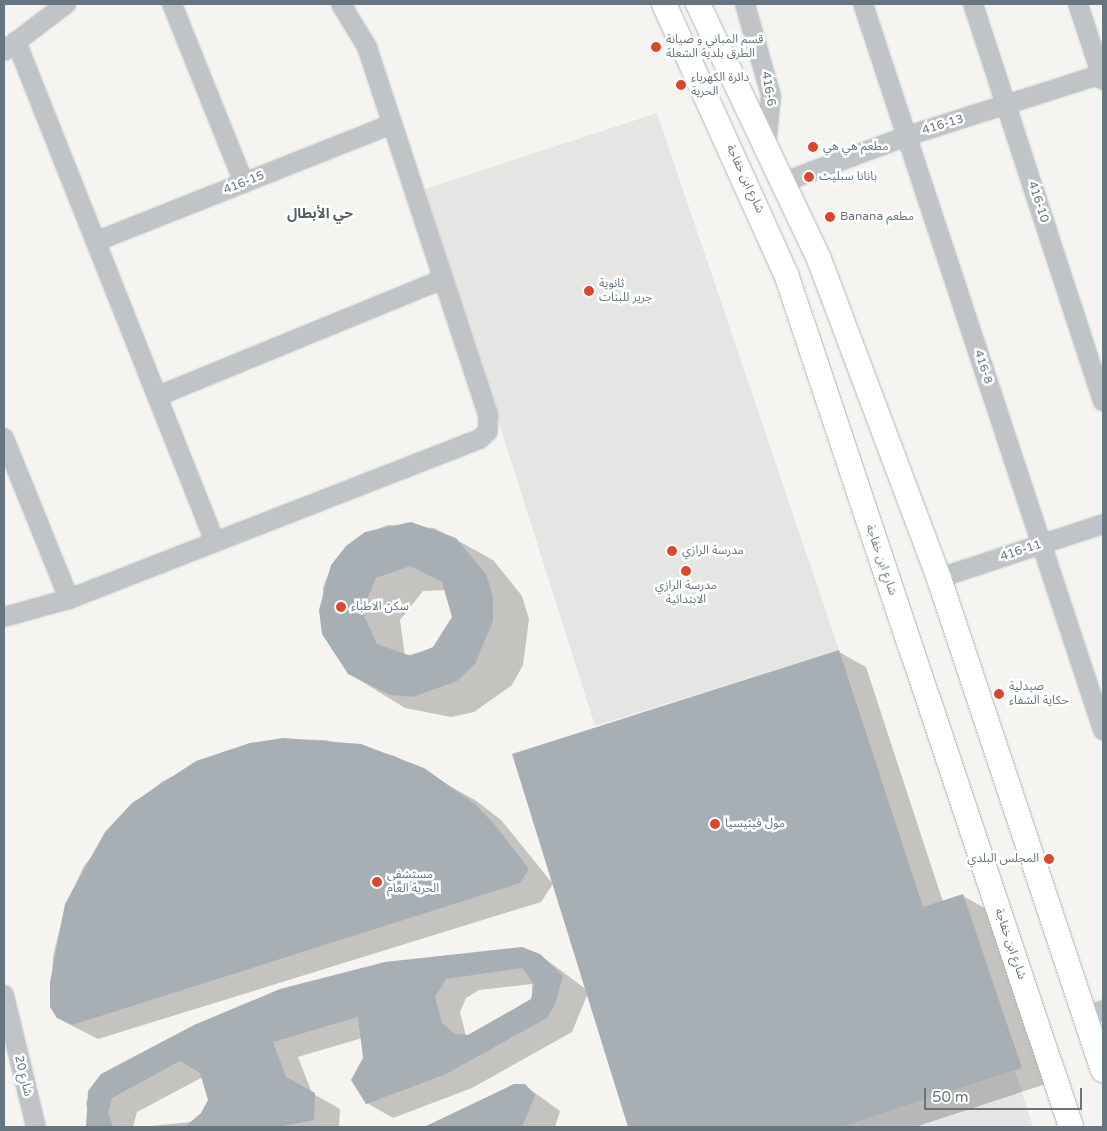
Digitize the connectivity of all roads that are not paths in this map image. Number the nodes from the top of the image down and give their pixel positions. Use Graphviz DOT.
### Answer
graph roads {
  1 [pos="66,4"];
  2 [pos="172,4"];
  3 [pos="341,4"];
  4 [pos="664,4"];
  5 [pos="698,4"];
  6 [pos="745,4"];
  7 [pos="863,4"];
  8 [pos="973,4"];
  9 [pos="1078,4"];
  10 [pos="10,46"];
  11 [pos="1103,76"];
  12 [pos="1006,105"];
  13 [pos="392,124"];
  14 [pos="907,136"];
  15 [pos="766,146"];
  16 [pos="737,162"];
  17 [pos="784,182"];
  18 [pos="244,183"];
  19 [pos="97,241"];
  20 [pos="443,279"];
  21 [pos="158,396"];
  22 [pos="1103,400"];
  23 [pos="4,438"];
  24 [pos="1103,524"];
  25 [pos="215,542"];
  26 [pos="1042,544"];
  27 [pos="939,578"];
  28 [pos="69,599"];
  29 [pos="4,617"];
  30 [pos="1103,730"];
  31 [pos="4,995"];
  32 [pos="1094,1013"];
  33 [pos="1103,1070"];
  34 [pos="36,1127"];
  35 [pos="1071,1127"];
  1 -- 10 [label="street"];
  2 -- 18 [label="street"];
  3 -- 13 [label="street"];
  4 -- 16 [label="street, شارع ابن خفاجة"];
  5 -- 15 [label="street"];
  6 -- 15 [label="street, 416-6"];
  7 -- 14 [label="street, 416-8"];
  8 -- 12 [label="street, 416-10"];
  9 -- 11 [label="street"];
  10 -- 19 [label="street"];
  11 -- 12 [label="street, 416-13"];
  12 -- 14 [label="street, 416-13"];
  12 -- 22 [label="street, 416-10"];
  13 -- 18 [label="street, 416-15"];
  13 -- 20 [label="street"];
  14 -- 17 [label="street, 416-13"];
  14 -- 26 [label="street, 416-8"];
  15 -- 16 [label="street"];
  15 -- 17 [label="street"];
  16 -- 35 [label="street, شارع ابن خفاجة"];
  17 -- 27 [label="street"];
  18 -- 19 [label="street, 416-15"];
  19 -- 21 [label="street"];
  20 -- 21 [label="street"];
  20 -- 25 [label="street"];
  21 -- 25 [label="street"];
  23 -- 28 [label="street"];
  24 -- 26 [label="street, 416-11"];
  25 -- 28 [label="street"];
  26 -- 27 [label="street, 416-11"];
  26 -- 30 [label="street, 416-8"];
  27 -- 32 [label="street"];
  28 -- 29 [label="street"];
  31 -- 34 [label="street, شارع 20"];
  32 -- 33 [label="street"];
}
